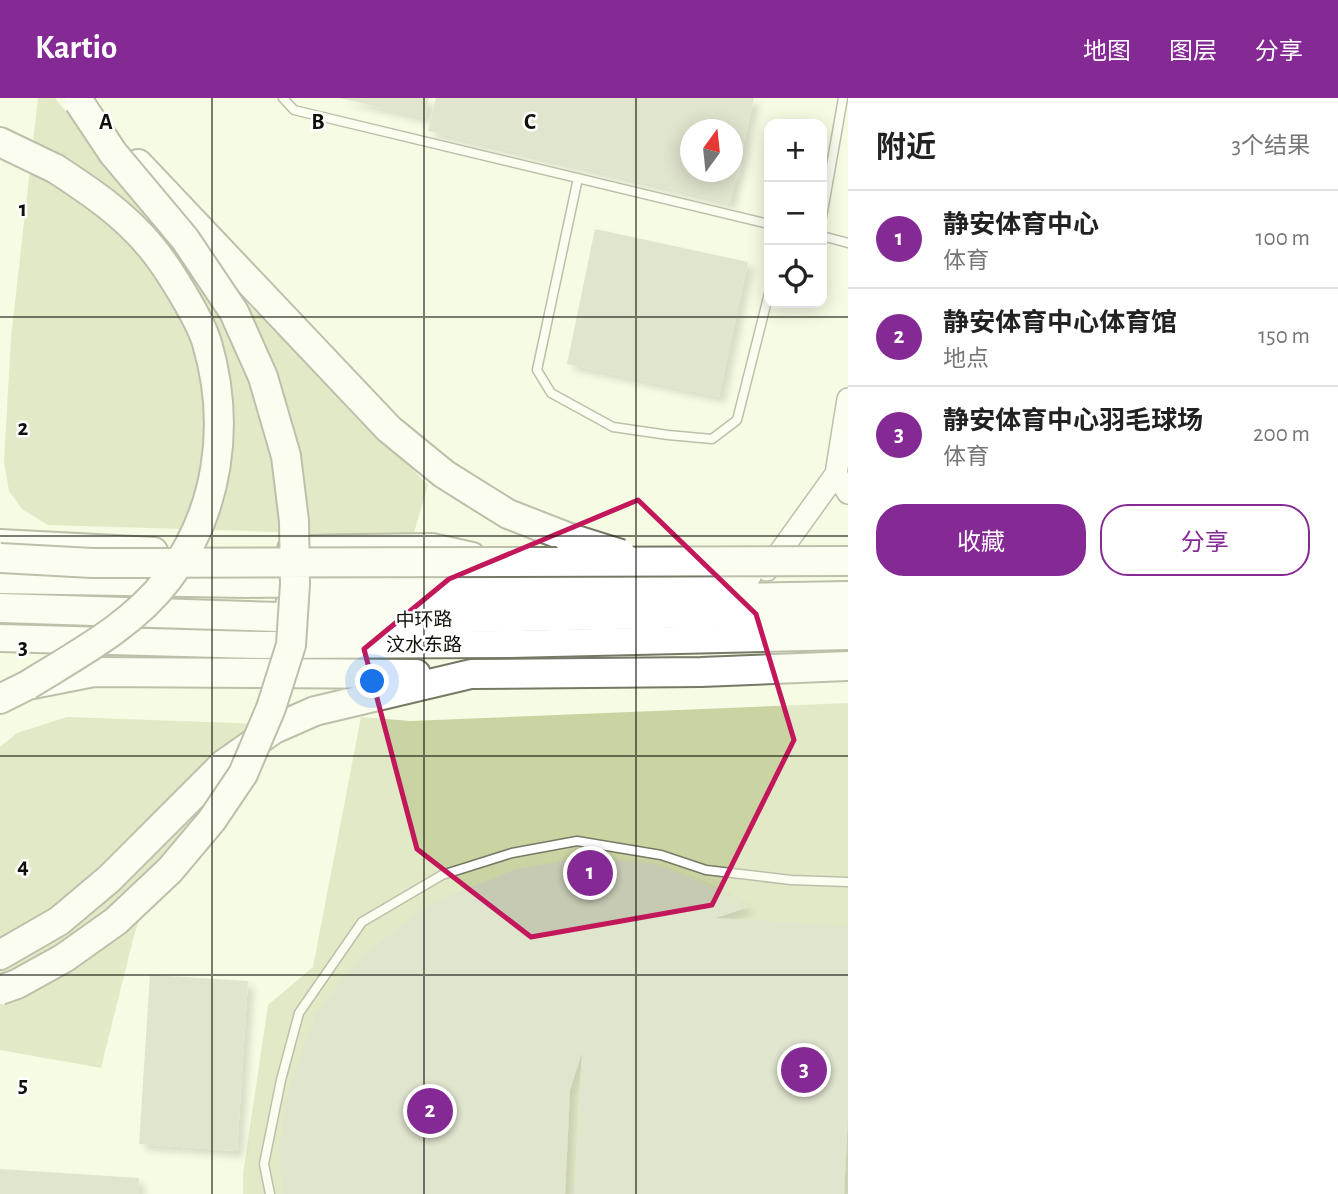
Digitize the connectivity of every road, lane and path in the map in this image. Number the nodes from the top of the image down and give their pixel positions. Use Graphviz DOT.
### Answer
graph roads {
  1 [pos="283,98"];
  2 [pos="843,98"];
  3 [pos="78,100"];
  4 [pos="0,142"];
  5 [pos="578,178"];
  6 [pos="827,189"];
  7 [pos="764,223"];
  8 [pos="827,237"];
  9 [pos="848,243"];
  10 [pos="765,308"];
  11 [pos="848,400"];
  12 [pos="836,474"];
  13 [pos="848,493"];
  14 [pos="0,543"];
  15 [pos="848,554"];
  16 [pos="0,558"];
  17 [pos="848,561"];
  18 [pos="848,573"];
  19 [pos="764,574"];
  20 [pos="558,578"];
  21 [pos="0,580"];
  22 [pos="848,595"];
  23 [pos="0,601"];
  24 [pos="0,608"];
  25 [pos="848,610"];
  26 [pos="848,636"];
  27 [pos="0,638"];
  28 [pos="848,666"];
  29 [pos="471,674"];
  30 [pos="28,685"];
  31 [pos="0,699"];
  32 [pos="848,883"];
  33 [pos="0,955"];
  34 [pos="0,990"];
  35 [pos="270,1194"];
  1 -- 5 [label="lane"];
  2 -- 6 [label="lane"];
  3 -- 15 [label="highway, bridge"];
  3 -- 34 [label="highway, bridge"];
  4 -- 30 [label="highway, bridge"];
  5 -- 7 [label="lane"];
  5 -- 10 [label="lane"];
  8 -- 9 [label="lane"];
  11 -- 12 [label="street"];
  12 -- 13 [label="street"];
  12 -- 19 [label="street"];
  14 -- 20 [label="main road"];
  16 -- 17 [label="highway, bridge"];
  18 -- 19 [label="main road"];
  19 -- 20 [label="main road"];
  20 -- 21 [label="main road"];
  22 -- 23 [label="main road"];
  24 -- 25 [label="highway, 中环路, bridge"];
  26 -- 27 [label="main road, 汶水东路"];
  28 -- 29 [label="highway"];
  29 -- 30 [label="highway, bridge"];
  29 -- 33 [label="highway, bridge"];
  30 -- 31 [label="highway"];
  32 -- 35 [label="lane"];
}
